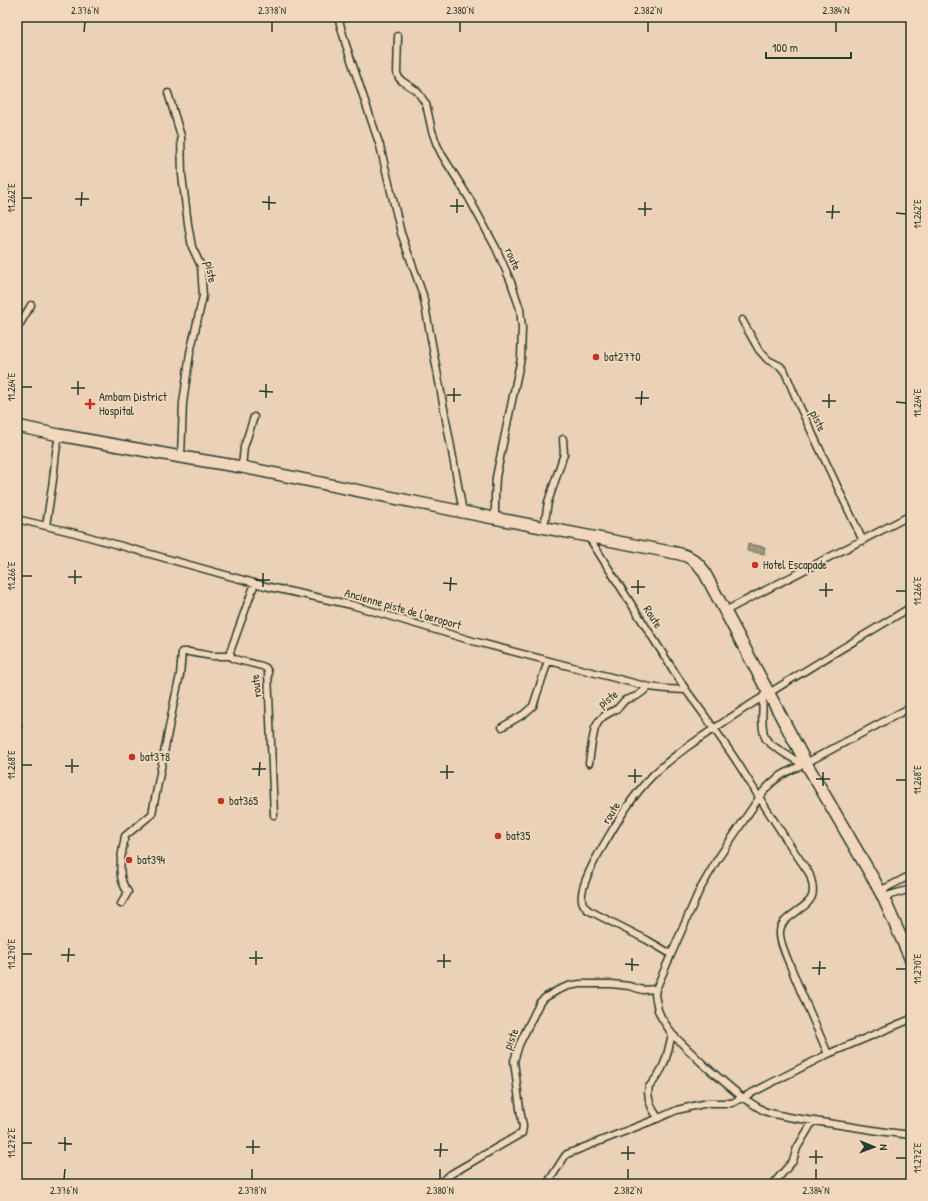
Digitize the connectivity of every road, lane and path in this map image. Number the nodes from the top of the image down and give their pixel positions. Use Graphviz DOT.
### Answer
graph roads {
  1 [pos="338,17"];
  2 [pos="398,36"];
  3 [pos="168,93"];
  4 [pos="32,305"];
  5 [pos="742,320"];
  6 [pos="17,329"];
  7 [pos="254,417"];
  8 [pos="17,426"];
  9 [pos="59,435"];
  10 [pos="563,439"];
  11 [pos="181,457"];
  12 [pos="242,467"];
  13 [pos="463,512"];
  14 [pos="911,515"];
  15 [pos="495,518"];
  16 [pos="17,519"];
  17 [pos="46,526"];
  18 [pos="544,527"];
  19 [pos="588,536"];
  20 [pos="862,541"];
  21 [pos="255,583"];
  22 [pos="911,607"];
  23 [pos="725,611"];
  24 [pos="231,656"];
  25 [pos="548,660"];
  26 [pos="648,687"];
  27 [pos="686,690"];
  28 [pos="766,694"];
  29 [pos="911,707"];
  30 [pos="502,727"];
  31 [pos="714,728"];
  32 [pos="589,763"];
  33 [pos="804,764"];
  34 [pos="759,798"];
  35 [pos="274,815"];
  36 [pos="911,875"];
  37 [pos="911,889"];
  38 [pos="881,894"];
  39 [pos="121,904"];
  40 [pos="671,954"];
  41 [pos="911,960"];
  42 [pos="656,989"];
  43 [pos="911,1019"];
  44 [pos="672,1034"];
  45 [pos="828,1054"];
  46 [pos="743,1098"];
  47 [pos="659,1118"];
  48 [pos="813,1121"];
  49 [pos="911,1135"];
  50 [pos="438,1184"];
  51 [pos="547,1184"];
  52 [pos="773,1184"];
  1 -- 13 [label="street"];
  2 -- 15 [label="street, route"];
  3 -- 11 [label="street, piste"];
  4 -- 6 [label="street"];
  5 -- 20 [label="street, piste"];
  7 -- 12 [label="street"];
  8 -- 9 [label="highway"];
  9 -- 11 [label="highway"];
  9 -- 17 [label="street"];
  10 -- 18 [label="street"];
  11 -- 12 [label="highway"];
  12 -- 13 [label="highway"];
  13 -- 15 [label="highway"];
  14 -- 20 [label="street"];
  15 -- 18 [label="highway"];
  16 -- 17 [label="street, Ancienne piste de l'aeroport"];
  17 -- 21 [label="street, Ancienne piste de l'aeroport"];
  18 -- 19 [label="highway"];
  19 -- 23 [label="highway"];
  19 -- 27 [label="street, Route"];
  20 -- 23 [label="street"];
  21 -- 24 [label="street"];
  21 -- 25 [label="street, Ancienne piste de l'aeroport"];
  22 -- 28 [label="street, route"];
  23 -- 28 [label="highway"];
  24 -- 35 [label="street, route"];
  24 -- 39 [label="street, route"];
  25 -- 26 [label="street, Ancienne piste de l'aeroport"];
  25 -- 30 [label="street"];
  26 -- 27 [label="street, Ancienne piste de l'aeroport"];
  26 -- 32 [label="street, piste"];
  27 -- 31 [label="street"];
  28 -- 31 [label="street, route"];
  28 -- 33 [label="highway"];
  28 -- 33 [label="street"];
  29 -- 33 [label="street"];
  31 -- 34 [label="street"];
  31 -- 40 [label="street, route"];
  33 -- 34 [label="street"];
  33 -- 38 [label="highway"];
  34 -- 40 [label="street"];
  34 -- 45 [label="street"];
  36 -- 38 [label="street"];
  37 -- 38 [label="street"];
  38 -- 41 [label="highway"];
  40 -- 42 [label="street"];
  42 -- 44 [label="street"];
  42 -- 50 [label="street, piste"];
  43 -- 45 [label="street"];
  44 -- 46 [label="street"];
  44 -- 47 [label="street"];
  45 -- 46 [label="street"];
  46 -- 47 [label="street"];
  46 -- 48 [label="street"];
  47 -- 51 [label="street"];
  48 -- 49 [label="street"];
  48 -- 52 [label="street"];
}
